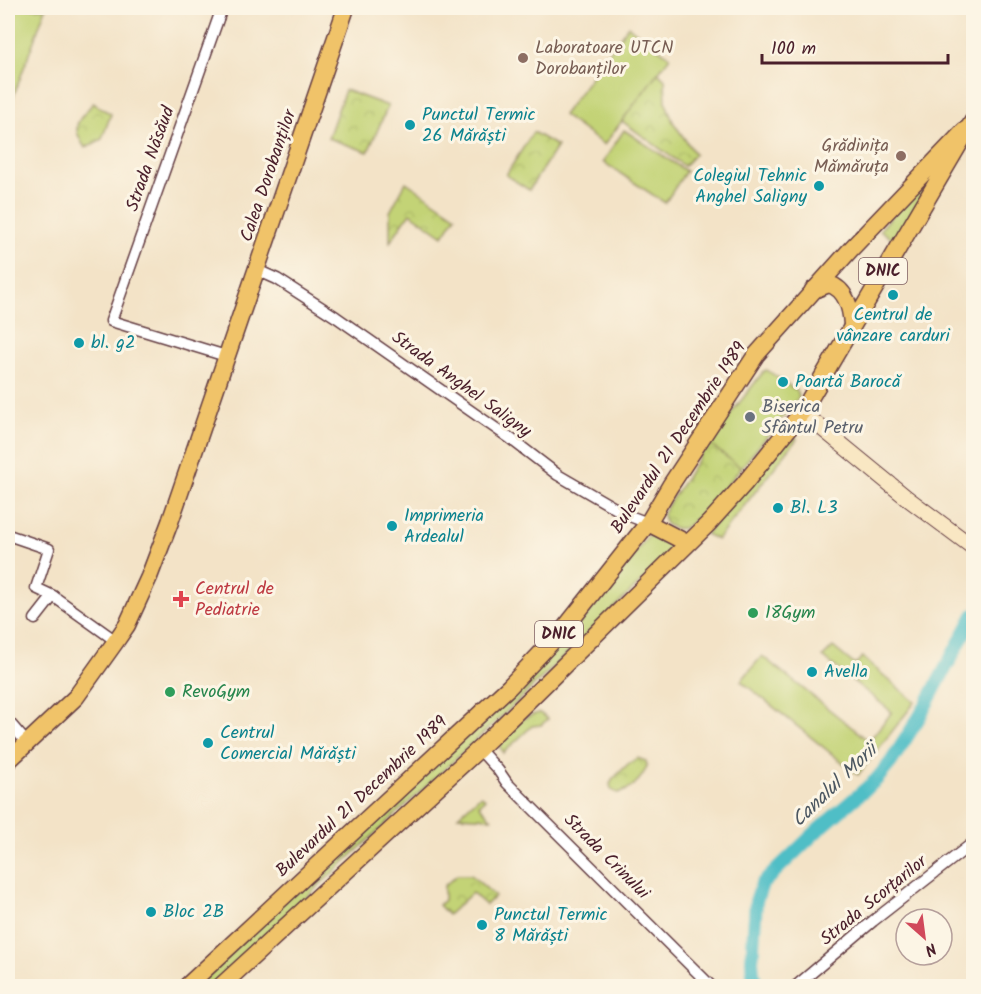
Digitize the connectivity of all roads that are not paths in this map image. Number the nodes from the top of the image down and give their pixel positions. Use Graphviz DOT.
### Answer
graph roads {
  1 [pos="222,8"];
  2 [pos="346,8"];
  3 [pos="970,124"];
  4 [pos="257,270"];
  5 [pos="813,290"];
  6 [pos="852,325"];
  7 [pos="226,356"];
  8 [pos="802,412"];
  9 [pos="648,523"];
  10 [pos="8,535"];
  11 [pos="687,543"];
  12 [pos="974,548"];
  13 [pos="53,596"];
  14 [pos="35,619"];
  15 [pos="116,641"];
  16 [pos="8,721"];
  17 [pos="27,743"];
  18 [pos="479,749"];
  19 [pos="8,761"];
  20 [pos="974,842"];
  21 [pos="187,987"];
  22 [pos="221,987"];
  23 [pos="711,987"];
  24 [pos="796,987"];
  1 -- 7 [label="street, Strada Năsăud"];
  2 -- 4 [label="main road, Calea Dorobanților"];
  3 -- 5 [label="main road, Bulevardul 21 Decembrie 1989 / DN1C"];
  3 -- 6 [label="main road, Bulevardul 21 Decembrie 1989 / DN1C"];
  4 -- 7 [label="main road, Calea Dorobanților"];
  4 -- 9 [label="street, Strada Anghel Saligny"];
  5 -- 6 [label="main road"];
  5 -- 9 [label="main road, Bulevardul 21 Decembrie 1989 / DN1C"];
  6 -- 8 [label="main road, Bulevardul 21 Decembrie 1989 / DN1C"];
  7 -- 15 [label="main road, Calea Dorobanților"];
  8 -- 11 [label="main road, Bulevardul 21 Decembrie 1989 / DN1C"];
  8 -- 12 [label="street"];
  9 -- 11 [label="main road"];
  9 -- 21 [label="main road, Bulevardul 21 Decembrie 1989 / DN1C"];
  10 -- 13 [label="street"];
  11 -- 18 [label="main road, Bulevardul 21 Decembrie 1989 / DN1C"];
  13 -- 14 [label="street"];
  13 -- 15 [label="street"];
  15 -- 17 [label="main road, Calea Dorobanților"];
  16 -- 17 [label="street"];
  17 -- 19 [label="main road, Calea Dorobanților"];
  18 -- 22 [label="main road, Bulevardul 21 Decembrie 1989 / DN1C"];
  18 -- 23 [label="street, Strada Crinului"];
  20 -- 24 [label="street, Strada Scorțarilor"];
}
